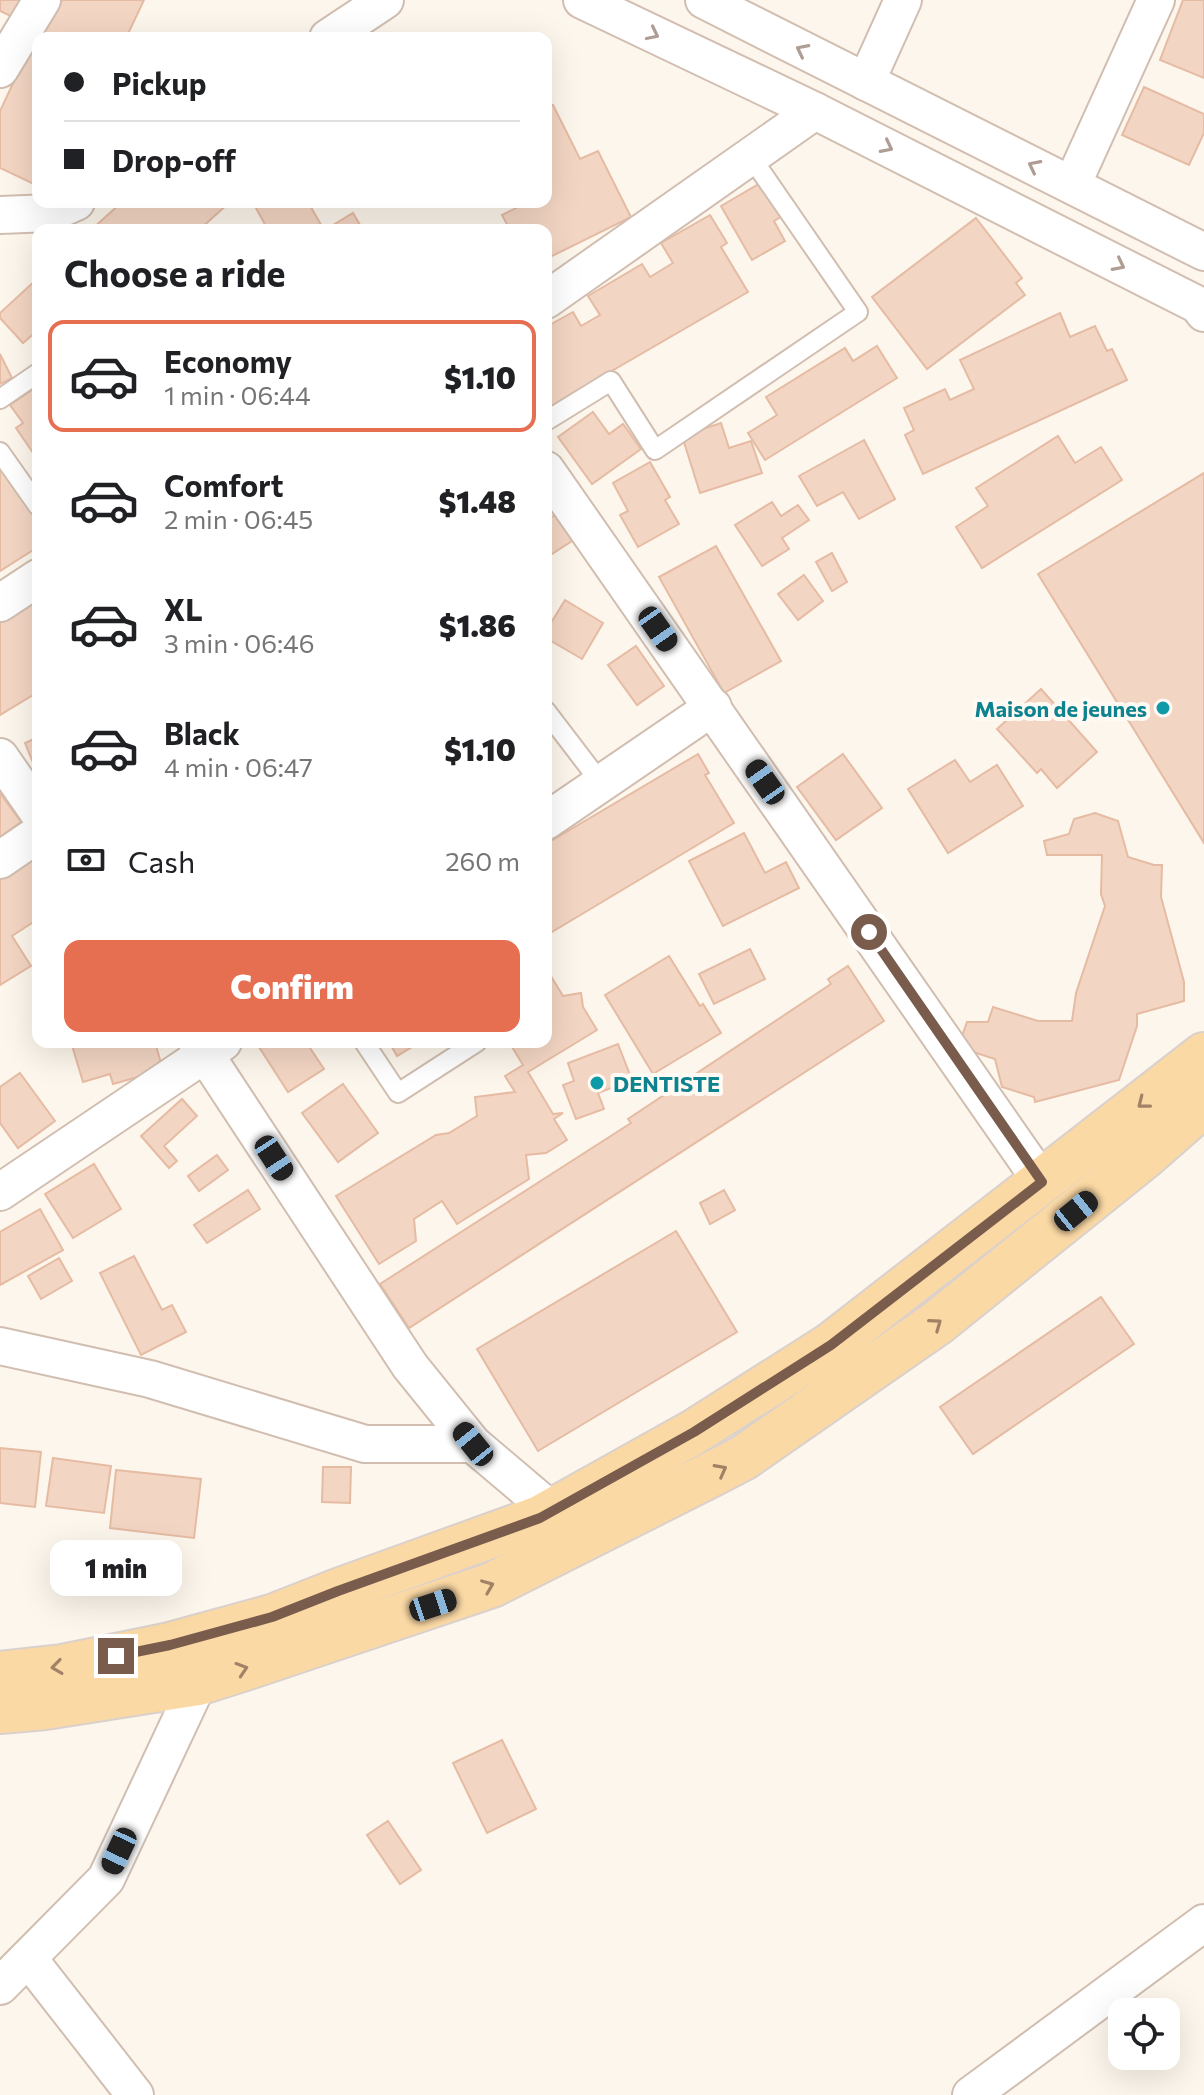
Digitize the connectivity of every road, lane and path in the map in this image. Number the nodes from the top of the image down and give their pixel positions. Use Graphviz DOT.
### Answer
graph roads {
  1 [pos="42,0"];
  2 [pos="385,0"];
  3 [pos="582,0"];
  4 [pos="704,0"];
  5 [pos="903,0"];
  6 [pos="1156,0"];
  7 [pos="337,32"];
  8 [pos="0,69"];
  9 [pos="866,82"];
  10 [pos="815,111"];
  11 [pos="751,157"];
  12 [pos="1072,185"];
  13 [pos="62,208"];
  14 [pos="0,215"];
  15 [pos="1204,252"];
  16 [pos="552,296"];
  17 [pos="1204,313"];
  18 [pos="32,377"];
  19 [pos="0,399"];
  20 [pos="552,417"];
  21 [pos="0,452"];
  22 [pos="552,480"];
  23 [pos="32,497"];
  24 [pos="32,582"];
  25 [pos="0,603"];
  26 [pos="713,707"];
  27 [pos="552,719"];
  28 [pos="0,757"];
  29 [pos="601,783"];
  30 [pos="32,803"];
  31 [pos="552,817"];
  32 [pos="32,838"];
  33 [pos="0,860"];
  34 [pos="206,1048"];
  35 [pos="210,1048"];
  36 [pos="368,1048"];
  37 [pos="468,1048"];
  38 [pos="1204,1055"];
  39 [pos="1204,1104"];
  40 [pos="1042,1182"];
  41 [pos="2,1185"];
  42 [pos="0,1346"];
  43 [pos="473,1444"];
  44 [pos="552,1511"];
  45 [pos="278,1636"];
  46 [pos="0,1674"];
  47 [pos="198,1683"];
  48 [pos="0,1711"];
  49 [pos="1204,1923"];
  50 [pos="28,1958"];
  51 [pos="0,1986"];
  52 [pos="135,2095"];
  53 [pos="971,2095"];
  1 -- 8 [label="street"];
  2 -- 7 [label="street"];
  3 -- 10 [label="street, one-way"];
  9 -- 4 [label="street, one-way"];
  5 -- 9 [label="street"];
  6 -- 12 [label="street"];
  12 -- 9 [label="street, one-way"];
  10 -- 11 [label="street"];
  10 -- 17 [label="street, one-way"];
  11 -- 16 [label="street"];
  11 -- 20 [label="lane"];
  12 -- 15 [label="street"];
  13 -- 14 [label="street"];
  18 -- 19 [label="lane"];
  21 -- 23 [label="lane"];
  22 -- 26 [label="street"];
  24 -- 25 [label="street"];
  26 -- 29 [label="street"];
  26 -- 40 [label="street"];
  27 -- 29 [label="lane"];
  28 -- 30 [label="street"];
  29 -- 31 [label="street"];
  32 -- 33 [label="street"];
  34 -- 41 [label="street"];
  35 -- 43 [label="street"];
  36 -- 37 [label="lane"];
  38 -- 40 [label="main road, one-way"];
  45 -- 39 [label="main road, one-way"];
  40 -- 44 [label="main road"];
  42 -- 43 [label="street"];
  43 -- 44 [label="street"];
  44 -- 45 [label="main road"];
  45 -- 46 [label="main road, one-way"];
  47 -- 45 [label="main road, one-way"];
  47 -- 48 [label="main road"];
  47 -- 50 [label="street"];
  49 -- 53 [label="street"];
  50 -- 51 [label="street"];
  50 -- 52 [label="street"];
}
